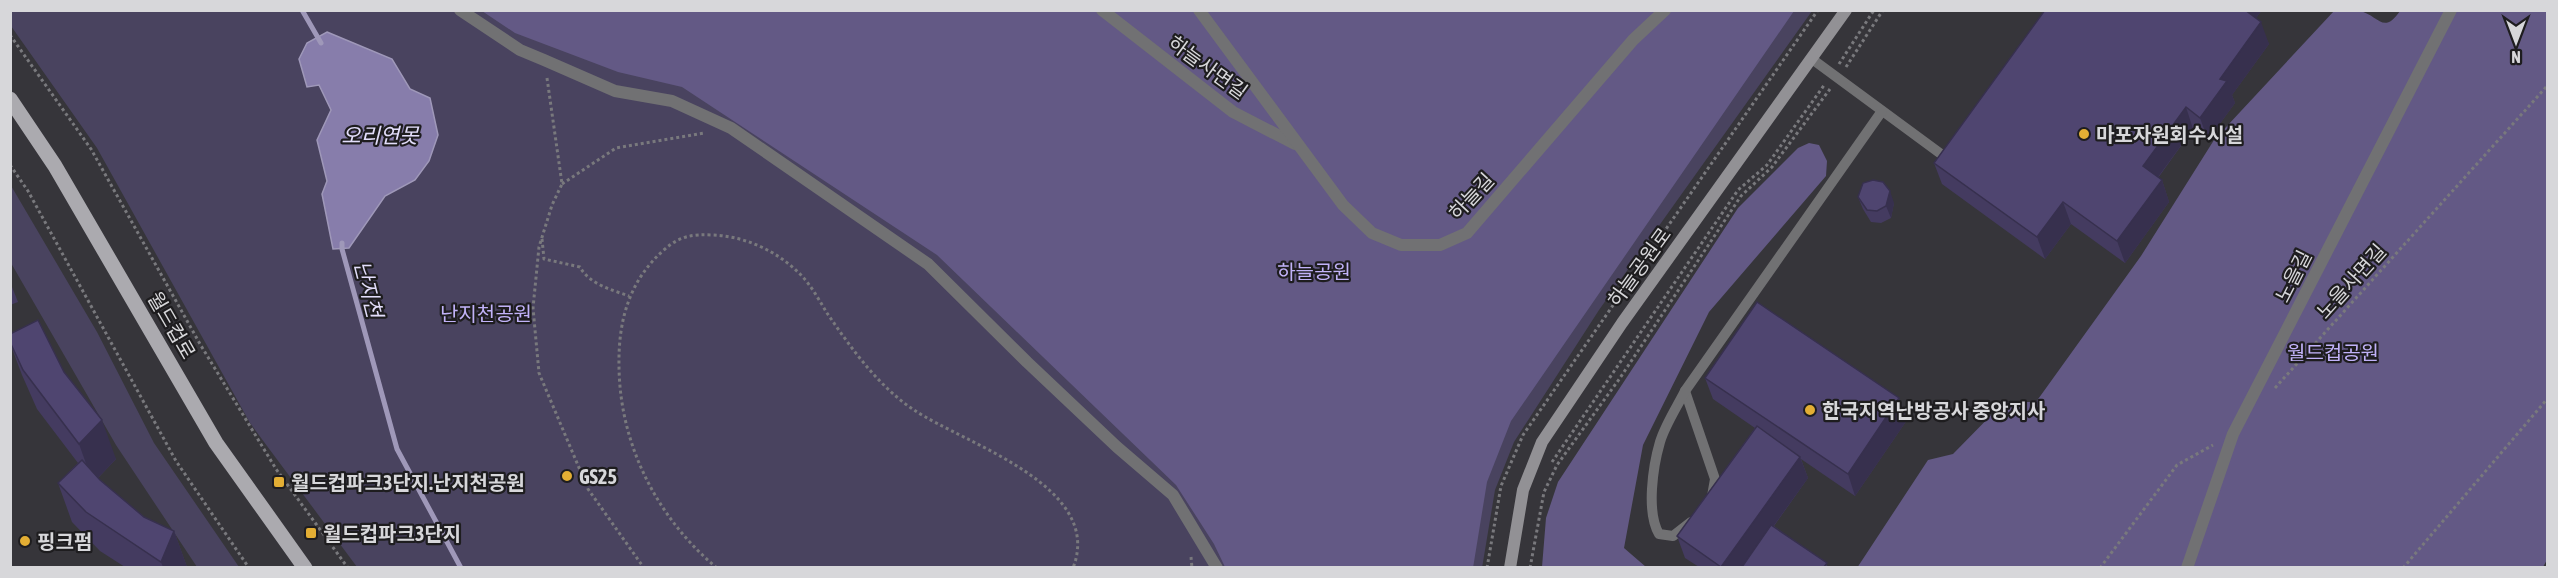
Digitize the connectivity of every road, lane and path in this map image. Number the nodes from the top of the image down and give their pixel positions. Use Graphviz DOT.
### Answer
graph roads {
  1 [pos="460,10"];
  2 [pos="1102,10"];
  3 [pos="1199,10"];
  4 [pos="1665,10"];
  5 [pos="1846,10"];
  6 [pos="1874,10"];
  7 [pos="1883,10"];
  8 [pos="2451,10"];
  9 [pos="10,35"];
  10 [pos="1812,59"];
  11 [pos="544,60"];
  12 [pos="1835,76"];
  13 [pos="2547,85"];
  14 [pos="10,99"];
  15 [pos="1882,111"];
  16 [pos="731,128"];
  17 [pos="1298,146"];
  18 [pos="1941,154"];
  19 [pos="10,165"];
  20 [pos="562,184"];
  21 [pos="542,236"];
  22 [pos="629,296"];
  23 [pos="1685,391"];
  24 [pos="2273,391"];
  25 [pos="2547,398"];
  26 [pos="2234,434"];
  27 [pos="1548,467"];
  28 [pos="1526,558"];
  29 [pos="249,567"];
  30 [pos="305,567"];
  31 [pos="348,567"];
  32 [pos="644,567"];
  33 [pos="717,567"];
  34 [pos="1073,567"];
  35 [pos="1217,567"];
  36 [pos="1510,567"];
  37 [pos="1525,567"];
  38 [pos="1530,567"];
  39 [pos="2100,567"];
  40 [pos="2187,567"];
  41 [pos="2403,567"];
  1 -- 11 [label="street"];
  2 -- 17 [label="street, 하늘사면길"];
  3 -- 17 [label="street, 하늘길"];
  4 -- 17 [label="street, 하늘길"];
  5 -- 10 [label="street, 하늘공원로"];
  6 -- 12 [label="path"];
  7 -- 12 [label="path"];
  8 -- 26 [label="street, 노을길"];
  9 -- 31 [label="path"];
  10 -- 12 [label="lane"];
  10 -- 36 [label="street, 하늘공원로"];
  11 -- 16 [label="street"];
  11 -- 20 [label="path"];
  12 -- 15 [label="lane"];
  12 -- 27 [label="path"];
  12 -- 38 [label="path"];
  13 -- 24 [label="path, 노을사면길"];
  14 -- 30 [label="main road, 월드컵로"];
  15 -- 18 [label="lane"];
  15 -- 23 [label="lane"];
  16 -- 20 [label="path"];
  16 -- 35 [label="street"];
  19 -- 29 [label="path"];
  20 -- 21 [label="path"];
  21 -- 22 [label="path"];
  21 -- 32 [label="path"];
  22 -- 33 [label="path"];
  22 -- 34 [label="path"];
  23 -- 23 [label="lane"];
  25 -- 41 [label="path"];
  26 -- 39 [label="path"];
  26 -- 40 [label="street, 노을길"];
  28 -- 37 [label="path"];
}
